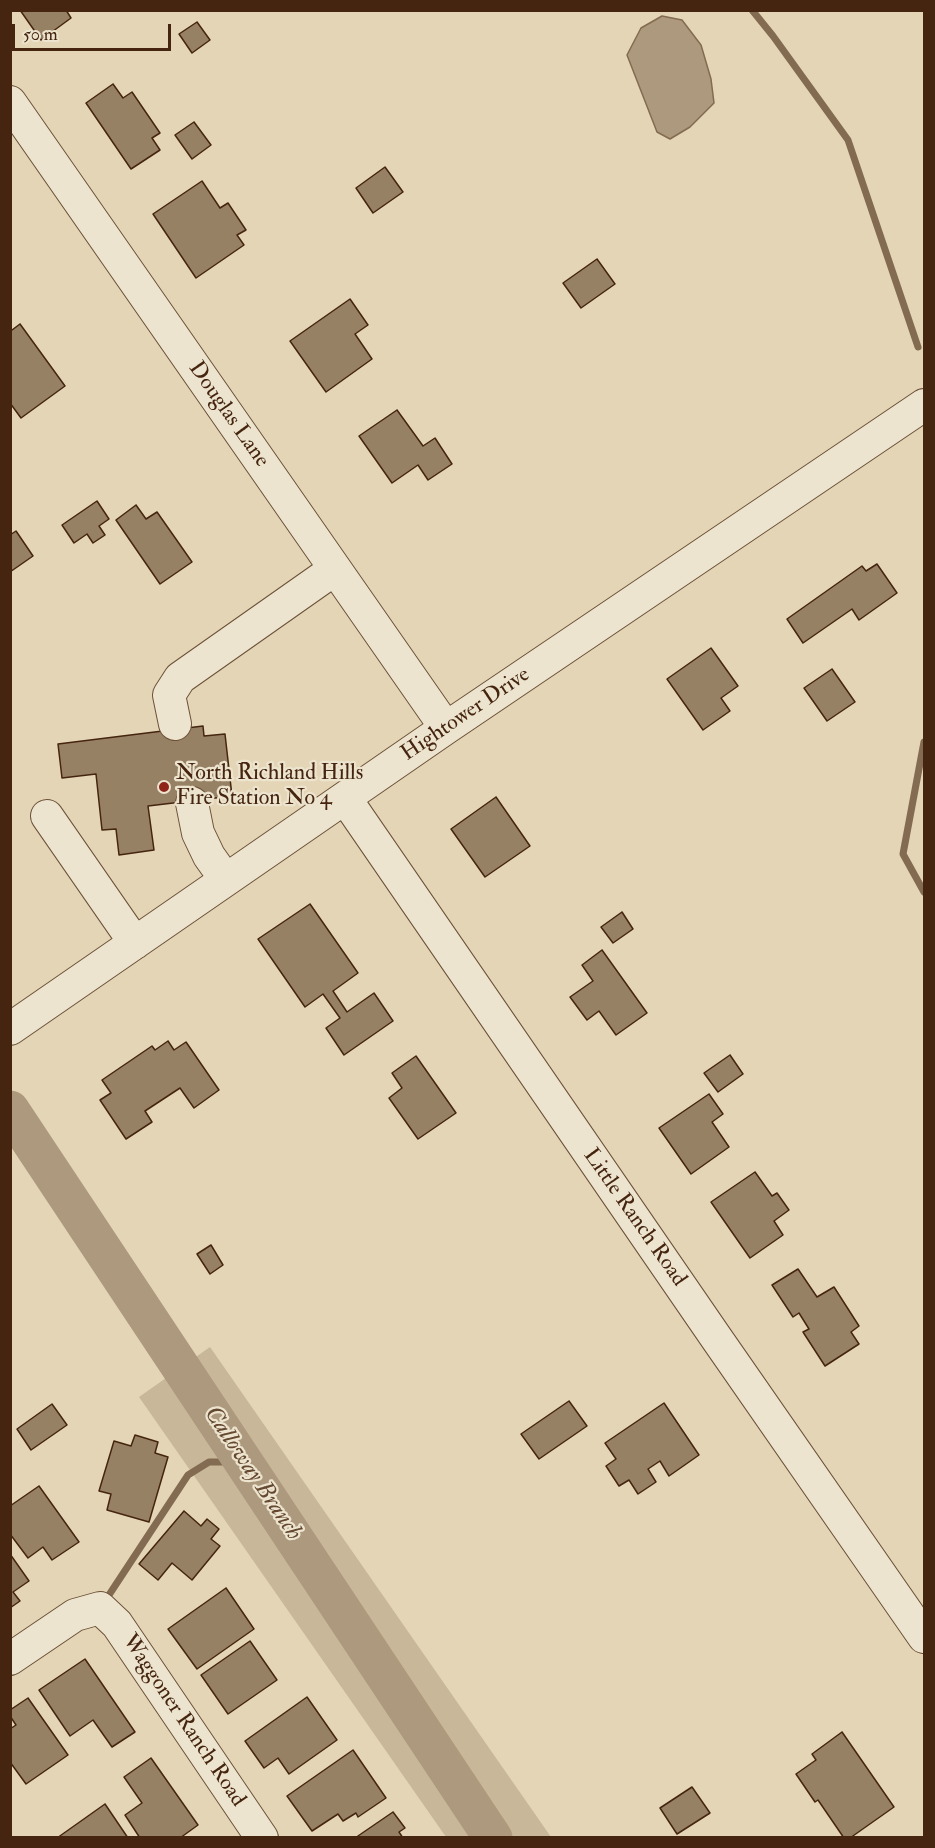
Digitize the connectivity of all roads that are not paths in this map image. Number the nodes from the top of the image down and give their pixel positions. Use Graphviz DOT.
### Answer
graph roads {
  1 [pos="10,102"];
  2 [pos="922,407"];
  3 [pos="335,569"];
  4 [pos="175,724"];
  5 [pos="446,728"];
  6 [pos="345,798"];
  7 [pos="192,803"];
  8 [pos="47,816"];
  9 [pos="226,880"];
  10 [pos="135,943"];
  11 [pos="10,1029"];
  12 [pos="924,1636"];
  13 [pos="10,1659"];
  14 [pos="262,1838"];
  1 -- 3 [label="street, Douglas Lane"];
  2 -- 5 [label="street, Hightower Drive"];
  3 -- 4 [label="street"];
  3 -- 5 [label="street, Douglas Lane"];
  5 -- 6 [label="street, Hightower Drive"];
  6 -- 9 [label="street, Hightower Drive"];
  6 -- 12 [label="street, Little Ranch Road"];
  7 -- 9 [label="street"];
  8 -- 10 [label="street"];
  9 -- 10 [label="street, Hightower Drive"];
  10 -- 11 [label="street, Hightower Drive"];
  13 -- 14 [label="street, Waggoner Ranch Road"];
}
